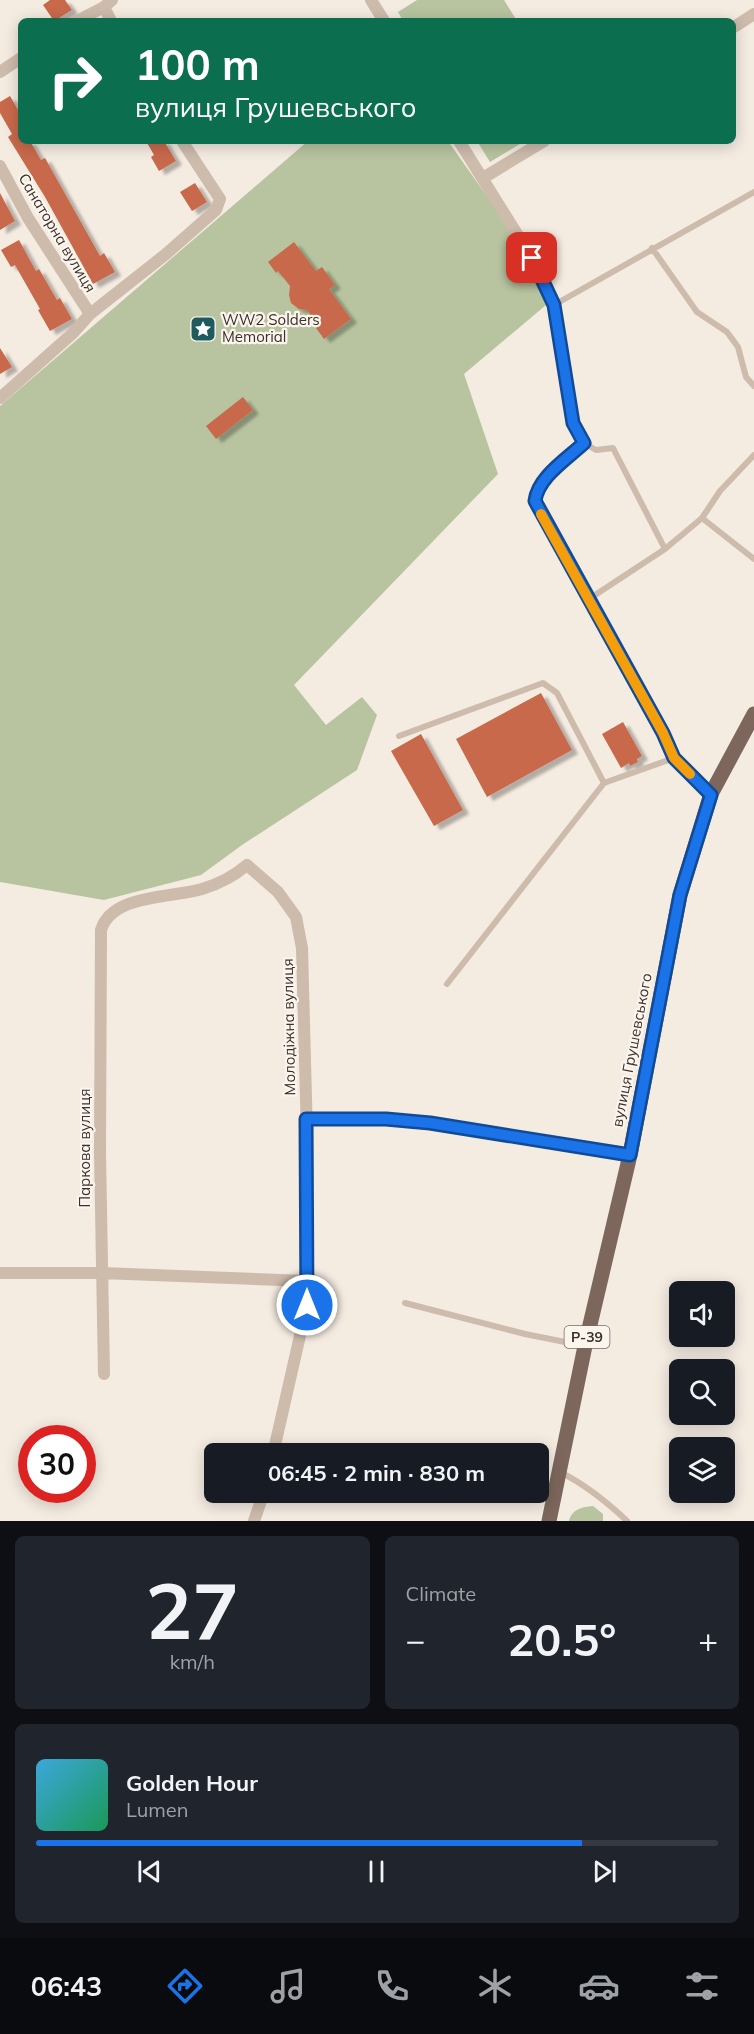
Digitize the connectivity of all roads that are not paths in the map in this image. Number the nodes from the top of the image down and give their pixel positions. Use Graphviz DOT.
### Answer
graph roads {
  1 [pos="371,0"];
  2 [pos="108,4"];
  3 [pos="754,14"];
  4 [pos="82,18"];
  5 [pos="382,18"];
  6 [pos="736,26"];
  7 [pos="18,60"];
  8 [pos="0,72"];
  9 [pos="184,144"];
  10 [pos="461,144"];
  11 [pos="539,144"];
  12 [pos="0,166"];
  13 [pos="483,178"];
  14 [pos="754,192"];
  15 [pos="652,248"];
  16 [pos="554,305"];
  17 [pos="90,314"];
  18 [pos="754,386"];
  19 [pos="0,398"];
  20 [pos="584,443"];
  21 [pos="754,455"];
  22 [pos="702,518"];
  23 [pos="665,549"];
  24 [pos="754,559"];
  25 [pos="589,599"];
  26 [pos="754,714"];
  27 [pos="399,736"];
  28 [pos="674,758"];
  29 [pos="604,783"];
  30 [pos="711,795"];
  31 [pos="103,923"];
  32 [pos="447,984"];
  33 [pos="306,1119"];
  34 [pos="630,1155"];
  35 [pos="0,1273"];
  36 [pos="102,1273"];
  37 [pos="307,1281"];
  38 [pos="405,1303"];
  39 [pos="585,1346"];
  40 [pos="104,1374"];
  41 [pos="276,1443"];
  42 [pos="559,1472"];
  43 [pos="260,1503"];
  44 [pos="254,1521"];
  45 [pos="549,1521"];
  46 [pos="627,1521"];
  1 -- 5 [label="street"];
  2 -- 4 [label="street"];
  3 -- 6 [label="street"];
  7 -- 8 [label="street"];
  9 -- 17 [label="street"];
  10 -- 13 [label="street"];
  11 -- 13 [label="street"];
  12 -- 17 [label="street, Санаторна вулиця"];
  13 -- 16 [label="street"];
  14 -- 15 [label="lane"];
  15 -- 16 [label="lane"];
  15 -- 18 [label="lane"];
  16 -- 20 [label="lane"];
  17 -- 19 [label="street"];
  20 -- 23 [label="lane"];
  20 -- 25 [label="lane"];
  21 -- 22 [label="lane"];
  22 -- 23 [label="lane"];
  22 -- 24 [label="lane"];
  23 -- 25 [label="lane"];
  25 -- 28 [label="lane"];
  26 -- 30 [label="main road, вулиця Грушевського / Р-39"];
  27 -- 29 [label="lane"];
  28 -- 29 [label="lane"];
  28 -- 30 [label="lane"];
  29 -- 32 [label="lane"];
  30 -- 34 [label="main road, вулиця Грушевського / Р-39"];
  31 -- 33 [label="street, Молодіжна вулиця"];
  31 -- 36 [label="street, Паркова вулиця"];
  33 -- 34 [label="street"];
  33 -- 37 [label="street, Молодіжна вулиця"];
  34 -- 39 [label="main road, Р-39"];
  35 -- 36 [label="street"];
  36 -- 37 [label="street"];
  36 -- 40 [label="street, Паркова вулиця"];
  37 -- 41 [label="street, Молодіжна вулиця"];
  38 -- 39 [label="lane"];
  39 -- 42 [label="main road, Р-39"];
  42 -- 45 [label="main road, Р-39"];
  42 -- 46 [label="lane"];
  43 -- 44 [label="street"];
}
